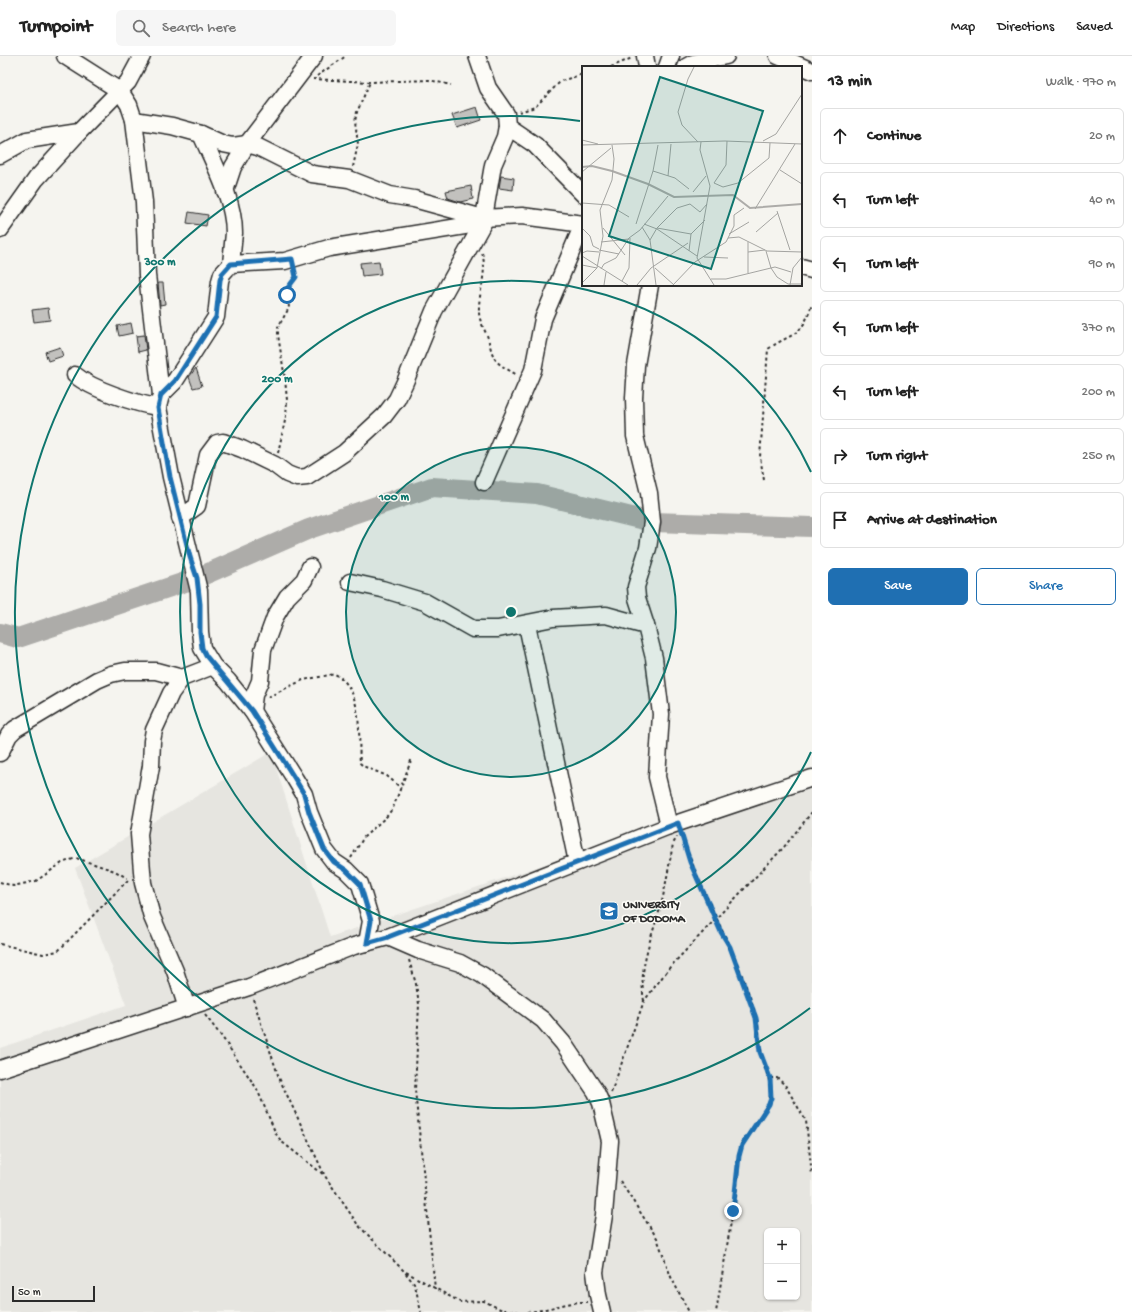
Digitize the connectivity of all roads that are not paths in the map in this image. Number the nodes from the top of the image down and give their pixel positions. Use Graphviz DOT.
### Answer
graph roads {
  1 [pos="65,56"];
  2 [pos="142,56"];
  3 [pos="314,56"];
  4 [pos="477,56"];
  5 [pos="671,56"];
  6 [pos="726,56"];
  7 [pos="778,56"];
  8 [pos="667,66"];
  9 [pos="688,66"];
  10 [pos="801,66"];
  11 [pos="802,67"];
  12 [pos="812,71"];
  13 [pos="120,92"];
  14 [pos="134,120"];
  15 [pos="506,120"];
  16 [pos="79,132"];
  17 [pos="201,134"];
  18 [pos="248,144"];
  19 [pos="0,155"];
  20 [pos="225,191"];
  21 [pos="582,193"];
  22 [pos="582,224"];
  23 [pos="481,226"];
  24 [pos="582,226"];
  25 [pos="0,230"];
  26 [pos="231,264"];
  27 [pos="802,267"];
  28 [pos="812,270"];
  29 [pos="650,286"];
  30 [pos="75,376"];
  31 [pos="160,401"];
  32 [pos="484,482"];
  33 [pos="180,518"];
  34 [pos="310,567"];
  35 [pos="350,582"];
  36 [pos="527,624"];
  37 [pos="646,626"];
  38 [pos="213,666"];
  39 [pos="182,678"];
  40 [pos="252,706"];
  41 [pos="0,753"];
  42 [pos="812,778"];
  43 [pos="670,826"];
  44 [pos="576,862"];
  45 [pos="388,937"];
  46 [pos="367,943"];
  47 [pos="191,1006"];
  48 [pos="0,1068"];
  49 [pos="601,1307"];
  1 -- 13 [label="street"];
  2 -- 13 [label="street"];
  3 -- 18 [label="street"];
  4 -- 15 [label="street"];
  5 -- 8 [label="street"];
  6 -- 9 [label="street"];
  7 -- 10 [label="street"];
  11 -- 12 [label="street"];
  13 -- 14 [label="street"];
  13 -- 16 [label="street"];
  14 -- 17 [label="street"];
  14 -- 31 [label="street"];
  15 -- 21 [label="street"];
  15 -- 23 [label="street"];
  16 -- 19 [label="street"];
  16 -- 25 [label="street"];
  17 -- 18 [label="street"];
  17 -- 20 [label="street"];
  18 -- 20 [label="street"];
  18 -- 23 [label="street"];
  20 -- 26 [label="street"];
  22 -- 23 [label="street"];
  23 -- 26 [label="street"];
  23 -- 33 [label="street"];
  24 -- 32 [label="street"];
  26 -- 31 [label="street"];
  27 -- 28 [label="street"];
  29 -- 37 [label="street"];
  30 -- 31 [label="street"];
  31 -- 33 [label="street"];
  33 -- 38 [label="street"];
  34 -- 40 [label="street"];
  35 -- 36 [label="street"];
  36 -- 37 [label="street"];
  36 -- 44 [label="street"];
  37 -- 43 [label="street"];
  38 -- 39 [label="street"];
  38 -- 40 [label="street"];
  39 -- 41 [label="street"];
  39 -- 47 [label="street"];
  40 -- 46 [label="street"];
  42 -- 43 [label="street"];
  43 -- 44 [label="street"];
  44 -- 45 [label="street"];
  45 -- 46 [label="street"];
  45 -- 49 [label="street"];
  46 -- 47 [label="street"];
  47 -- 48 [label="street"];
}
